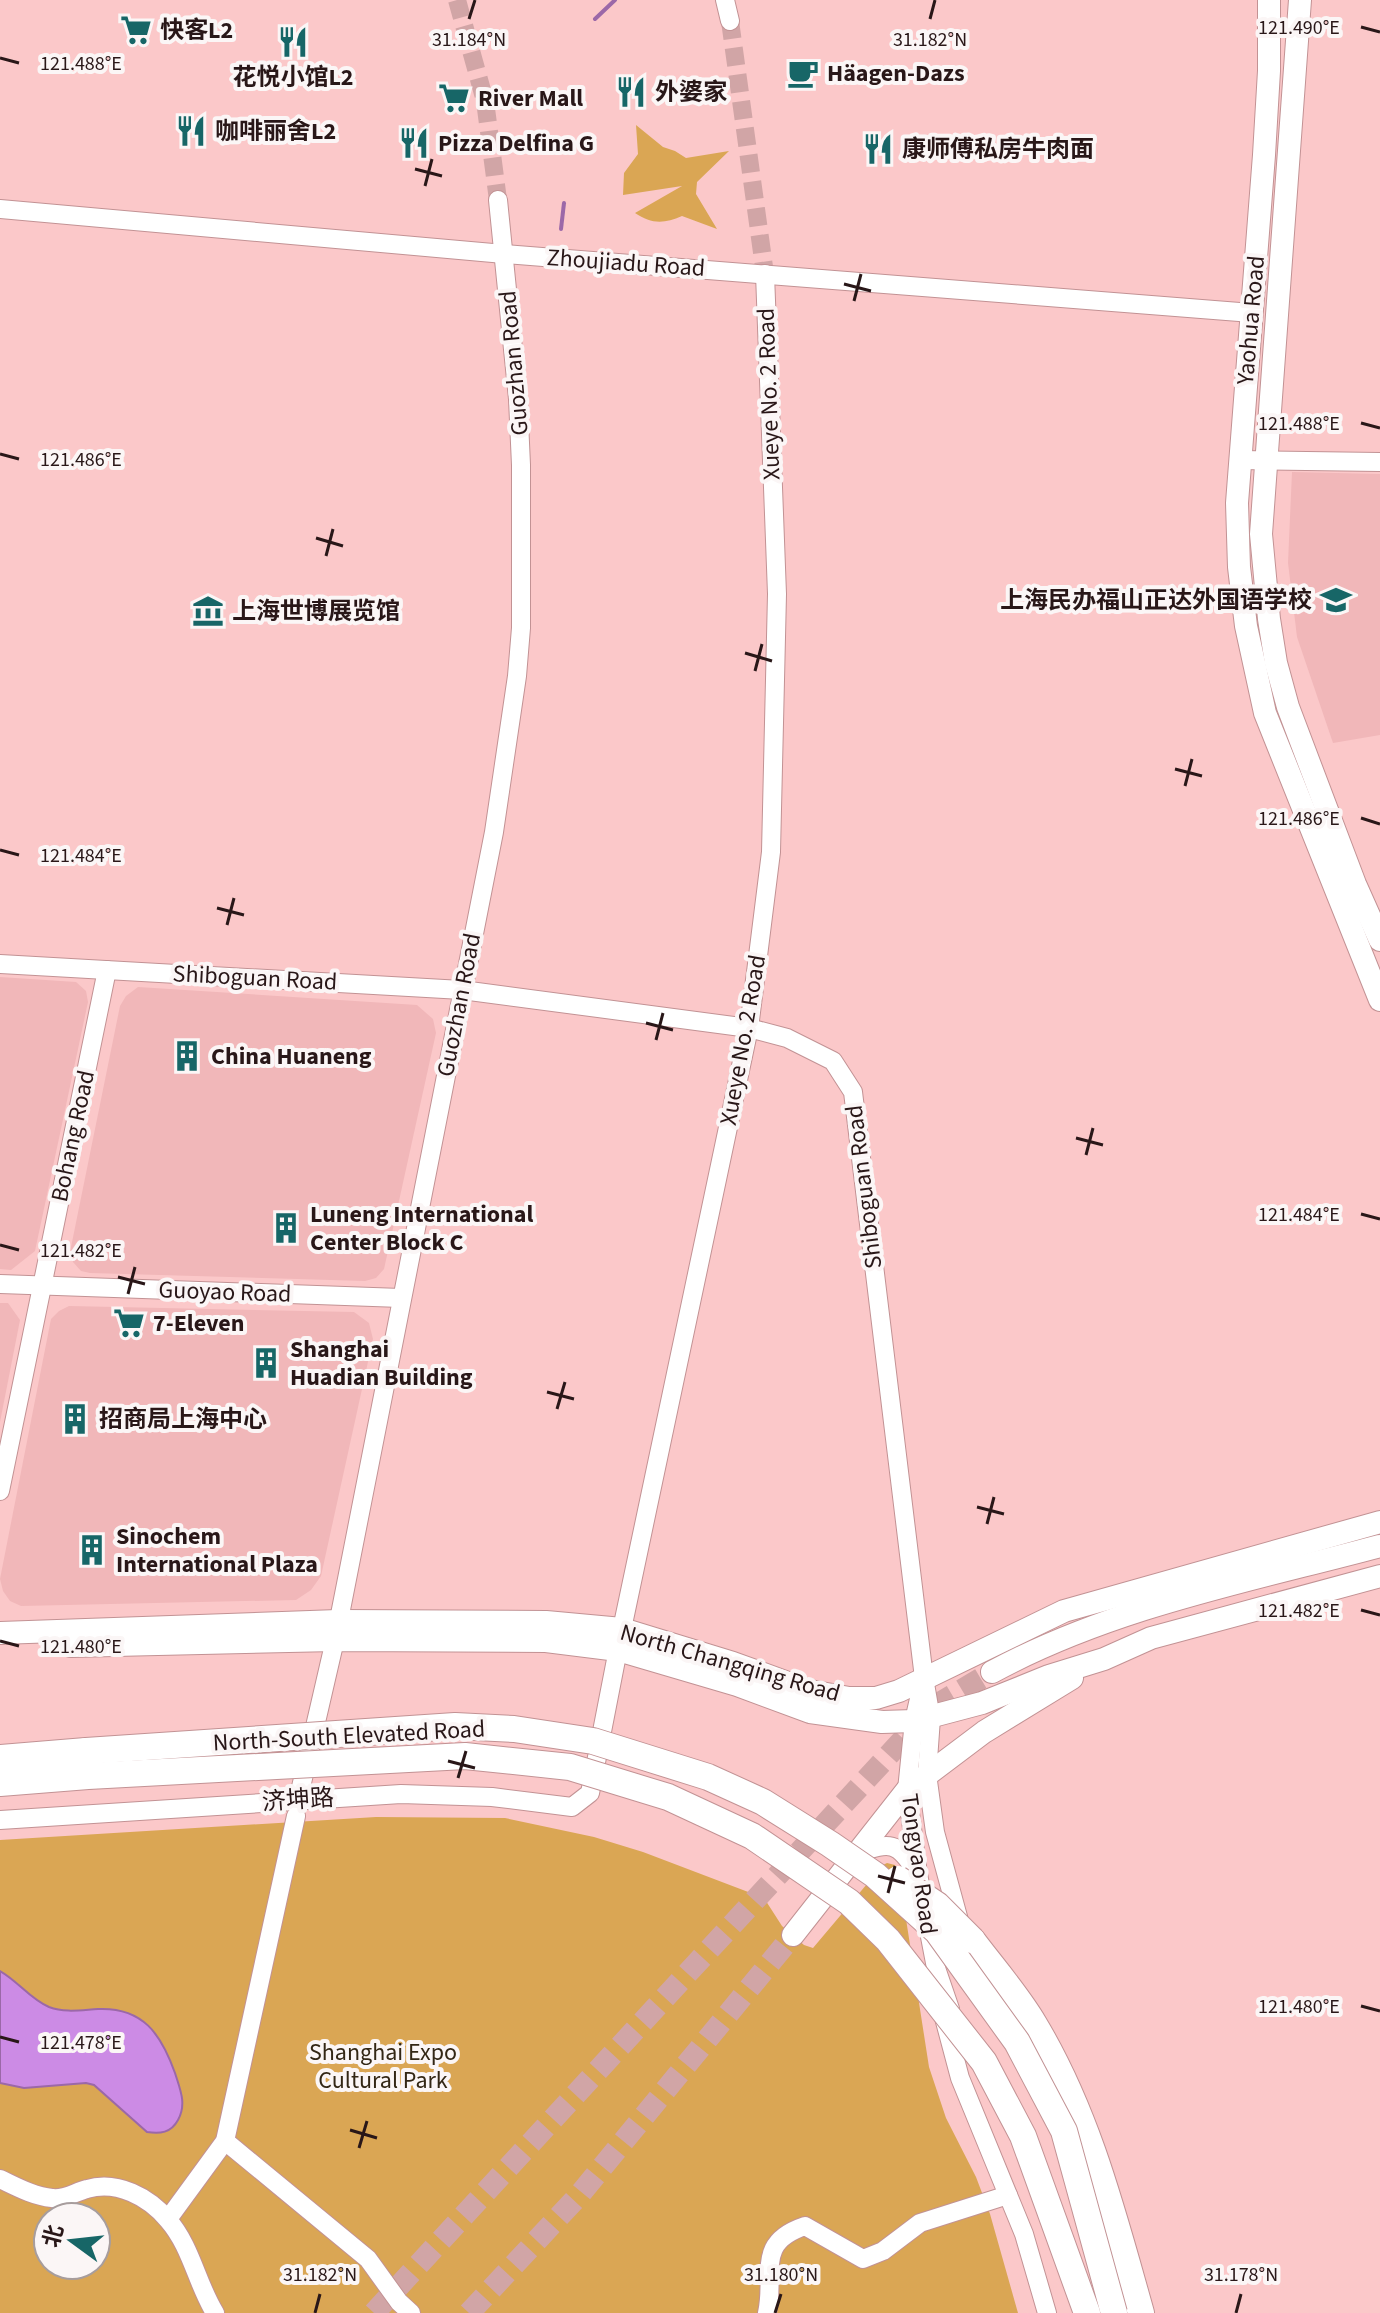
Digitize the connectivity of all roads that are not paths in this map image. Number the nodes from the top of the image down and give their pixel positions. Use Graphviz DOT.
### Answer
graph roads {
  1 [pos="725,0"];
  2 [pos="1269,0"];
  3 [pos="1300,0"];
  4 [pos="730,21"];
  5 [pos="498,200"];
  6 [pos="0,209"];
  7 [pos="504,254"];
  8 [pos="765,274"];
  9 [pos="1252,313"];
  10 [pos="1265,459"];
  11 [pos="1240,460"];
  12 [pos="1380,462"];
  13 [pos="1380,940"];
  14 [pos="0,964"];
  15 [pos="107,970"];
  16 [pos="462,990"];
  17 [pos="1380,1000"];
  18 [pos="749,1028"];
  19 [pos="0,1284"];
  20 [pos="42,1286"];
  21 [pos="401,1298"];
  22 [pos="0,1491"];
  23 [pos="1380,1522"];
  24 [pos="1380,1546"];
  25 [pos="1380,1576"];
  26 [pos="336,1630"];
  27 [pos="0,1633"];
  28 [pos="620,1640"];
  29 [pos="0,1648"];
  30 [pos="1104,1659"];
  31 [pos="992,1672"];
  32 [pos="924,1678"];
  33 [pos="923,1720"];
  34 [pos="0,1758"];
  35 [pos="927,1774"];
  36 [pos="0,1783"];
  37 [pos="907,1790"];
  38 [pos="590,1793"];
  39 [pos="297,1808"];
  40 [pos="0,1820"];
  41 [pos="830,1844"];
  42 [pos="859,1852"];
  43 [pos="918,1874"];
  44 [pos="793,1935"];
  45 [pos="936,1968"];
  46 [pos="225,2141"];
  47 [pos="0,2179"];
  48 [pos="1008,2195"];
  49 [pos="168,2219"];
  50 [pos="215,2313"];
  51 [pos="411,2313"];
  52 [pos="767,2313"];
  53 [pos="1047,2313"];
  54 [pos="1076,2313"];
  55 [pos="1087,2313"];
  56 [pos="1114,2313"];
  57 [pos="1128,2313"];
  58 [pos="1141,2313"];
  1 -- 4 [label="street"];
  2 -- 9 [label="main road, Yaohua Road"];
  3 -- 10 [label="main road, Yaohua Road"];
  5 -- 7 [label="street, Guozhan Road"];
  6 -- 7 [label="street, Zhoujiadu Road"];
  7 -- 8 [label="street, Zhoujiadu Road"];
  7 -- 16 [label="street, Guozhan Road"];
  8 -- 9 [label="street, Zhoujiadu Road"];
  8 -- 18 [label="street, Xueye No. 2 Road"];
  9 -- 11 [label="main road, Yaohua Road"];
  10 -- 11 [label="street"];
  10 -- 12 [label="street"];
  10 -- 13 [label="main road, Yaohua Road"];
  11 -- 17 [label="main road, Yaohua Road"];
  14 -- 15 [label="street, Shiboguan Road"];
  15 -- 16 [label="street, Shiboguan Road"];
  15 -- 20 [label="street, Bohang Road"];
  16 -- 18 [label="street, Shiboguan Road"];
  16 -- 21 [label="street, Guozhan Road"];
  18 -- 28 [label="street, Xueye No. 2 Road"];
  18 -- 32 [label="street, Shiboguan Road"];
  19 -- 20 [label="street, Guoyao Road"];
  20 -- 21 [label="street, Guoyao Road"];
  20 -- 22 [label="street, Bohang Road"];
  21 -- 26 [label="street, Guozhan Road"];
  23 -- 32 [label="main road, North Changqing Road"];
  24 -- 31 [label="main road"];
  25 -- 30 [label="main road, North Changqing Road"];
  26 -- 27 [label="main road, North Changqing Road"];
  26 -- 28 [label="main road, North Changqing Road"];
  26 -- 29 [label="main road, North Changqing Road"];
  26 -- 39 [label="street, Guozhan Road"];
  28 -- 32 [label="main road, North Changqing Road"];
  28 -- 33 [label="main road, North Changqing Road"];
  28 -- 38 [label="street, Xueye No. 2 Road"];
  30 -- 33 [label="main road, North Changqing Road"];
  30 -- 35 [label="main road"];
  32 -- 33 [label="street, Tongyao Road"];
  33 -- 35 [label="street, Tongyao Road"];
  33 -- 37 [label="street, Tongyao Road"];
  34 -- 41 [label="highway, North-South Elevated Road, bridge"];
  35 -- 37 [label="main road"];
  35 -- 57 [label="street, Tongyao Road"];
  36 -- 55 [label="highway, North-South Elevated Road, bridge"];
  37 -- 42 [label="main road"];
  37 -- 43 [label="street, Tongyao Road"];
  38 -- 39 [label="street, 济坤路"];
  39 -- 40 [label="street, 济坤路"];
  39 -- 46 [label="street, Guozhan Road"];
  41 -- 56 [label="highway, North-South Elevated Road, bridge"];
  41 -- 58 [label="highway, bridge"];
  42 -- 43 [label="street"];
  42 -- 44 [label="main road"];
  43 -- 45 [label="street, Tongyao Road"];
  45 -- 48 [label="street"];
  45 -- 54 [label="street, Tongyao Road"];
  46 -- 49 [label="street"];
  46 -- 51 [label="street"];
  47 -- 49 [label="street"];
  48 -- 52 [label="street"];
  48 -- 53 [label="street"];
  49 -- 50 [label="street"];
}
